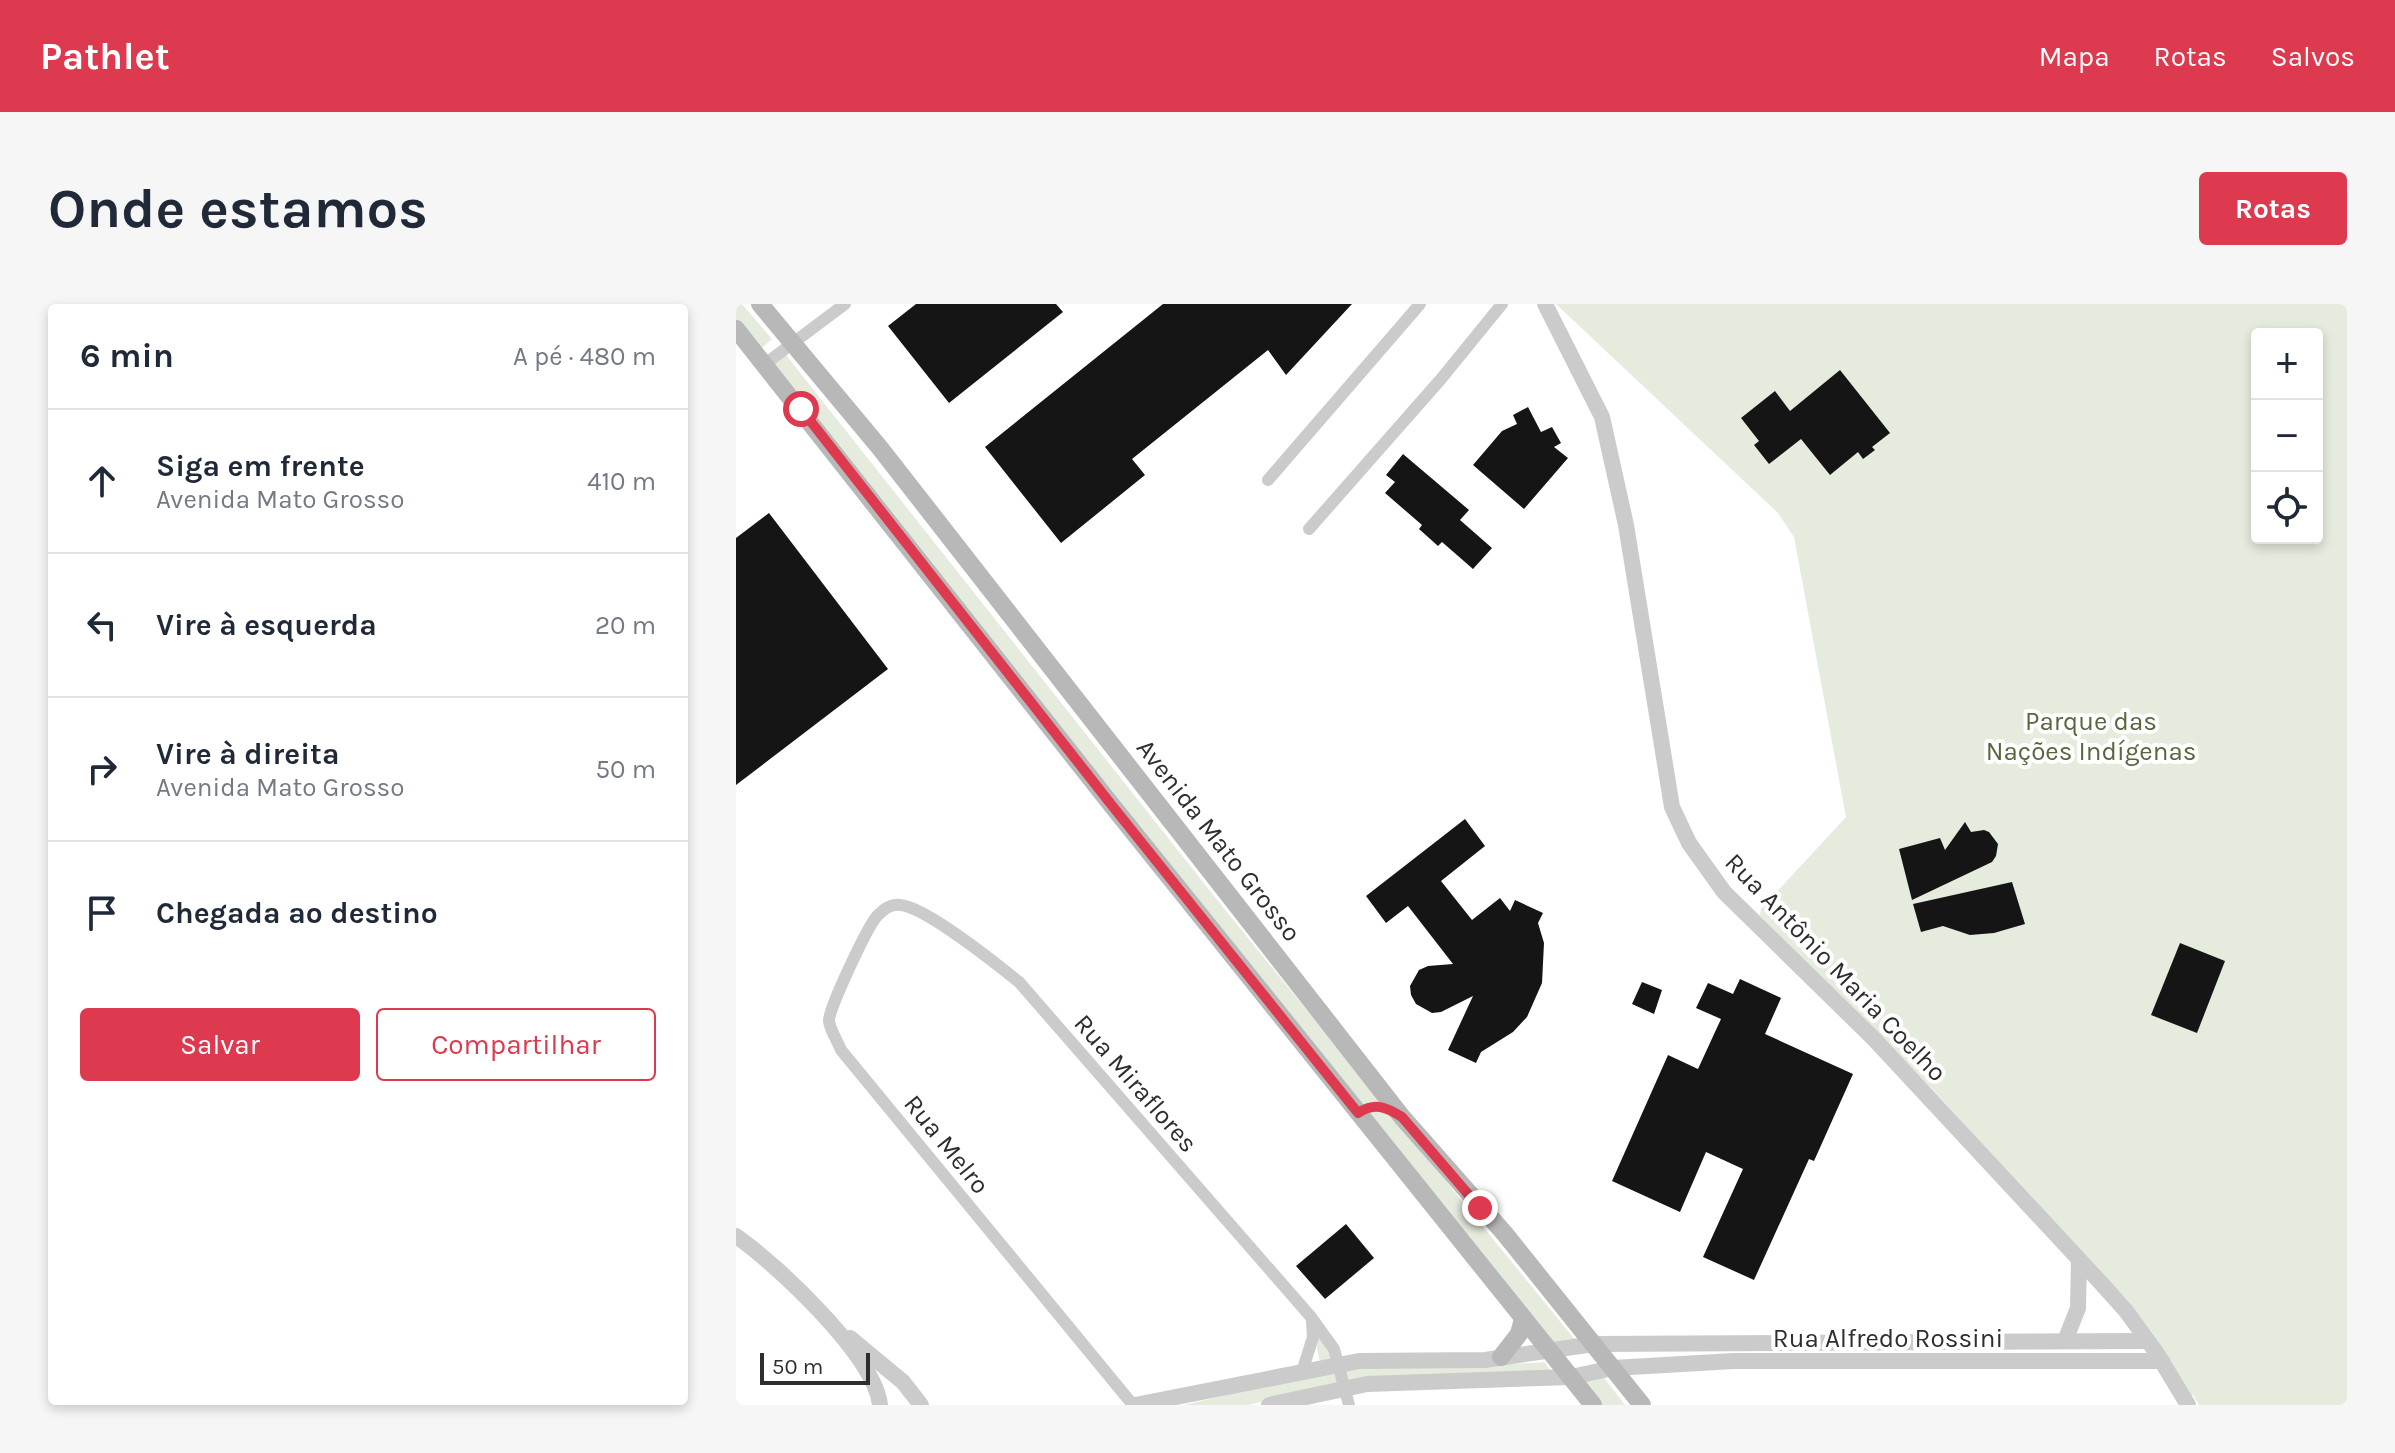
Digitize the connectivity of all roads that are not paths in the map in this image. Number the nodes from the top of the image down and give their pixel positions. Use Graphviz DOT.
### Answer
graph roads {
  1 [pos="760,304"];
  2 [pos="845,304"];
  3 [pos="1420,304"];
  4 [pos="1502,304"];
  5 [pos="1545,304"];
  6 [pos="736,329"];
  7 [pos="794,343"];
  8 [pos="765,364"];
  9 [pos="1268,480"];
  10 [pos="1309,529"];
  11 [pos="905,905"];
  12 [pos="1358,1113"];
  13 [pos="1402,1117"];
  14 [pos="736,1236"];
  15 [pos="2079,1260"];
  16 [pos="817,1310"];
  17 [pos="1311,1317"];
  18 [pos="1523,1319"];
  19 [pos="2065,1341"];
  20 [pos="2147,1341"];
  21 [pos="1594,1344"];
  22 [pos="1548,1350"];
  23 [pos="1501,1357"];
  24 [pos="1442,1358"];
  25 [pos="2162,1361"];
  26 [pos="1339,1364"];
  27 [pos="1613,1368"];
  28 [pos="1302,1372"];
  29 [pos="1571,1377"];
  30 [pos="1415,1382"];
  31 [pos="1346,1397"];
  32 [pos="880,1405"];
  33 [pos="921,1405"];
  34 [pos="1134,1405"];
  35 [pos="1269,1405"];
  36 [pos="1593,1405"];
  37 [pos="1642,1405"];
  38 [pos="2188,1405"];
  1 -- 7 [label="main road, Avenida Mato Grosso"];
  2 -- 7 [label="street"];
  3 -- 9 [label="street"];
  4 -- 10 [label="street"];
  5 -- 15 [label="street, Rua Antônio Maria Coelho"];
  6 -- 8 [label="main road"];
  7 -- 8 [label="street"];
  7 -- 13 [label="main road, Avenida Mato Grosso"];
  8 -- 12 [label="main road"];
  11 -- 17 [label="street, Rua Miraflores"];
  11 -- 34 [label="street, Rua Melro"];
  12 -- 13 [label="main road"];
  12 -- 18 [label="main road"];
  13 -- 21 [label="main road, Avenida Mato Grosso"];
  14 -- 16 [label="street"];
  15 -- 19 [label="street"];
  15 -- 20 [label="street, Rua Antônio Maria Coelho"];
  16 -- 32 [label="street"];
  16 -- 33 [label="street"];
  17 -- 26 [label="street, Rua Miraflores"];
  17 -- 28 [label="street"];
  18 -- 22 [label="main road"];
  18 -- 23 [label="main road"];
  19 -- 20 [label="street"];
  19 -- 21 [label="street"];
  20 -- 25 [label="street, Rua Antônio Maria Coelho"];
  21 -- 22 [label="street"];
  21 -- 27 [label="main road, Avenida Mato Grosso"];
  22 -- 23 [label="street"];
  22 -- 29 [label="main road"];
  23 -- 24 [label="street"];
  24 -- 26 [label="street"];
  24 -- 30 [label="street"];
  25 -- 27 [label="street, Rua Alfredo Rossini"];
  25 -- 38 [label="street, Rua Antônio Maria Coelho"];
  26 -- 28 [label="street"];
  26 -- 31 [label="street, Rua Miraflores"];
  27 -- 29 [label="street, Rua Alfredo Rossini"];
  27 -- 37 [label="main road, Avenida Mato Grosso"];
  28 -- 34 [label="street"];
  29 -- 30 [label="street, Rua Alfredo Rossini"];
  29 -- 36 [label="main road"];
  30 -- 31 [label="street, Rua Alfredo Rossini"];
  31 -- 35 [label="street, Rua Alfredo Rossini"];
}
